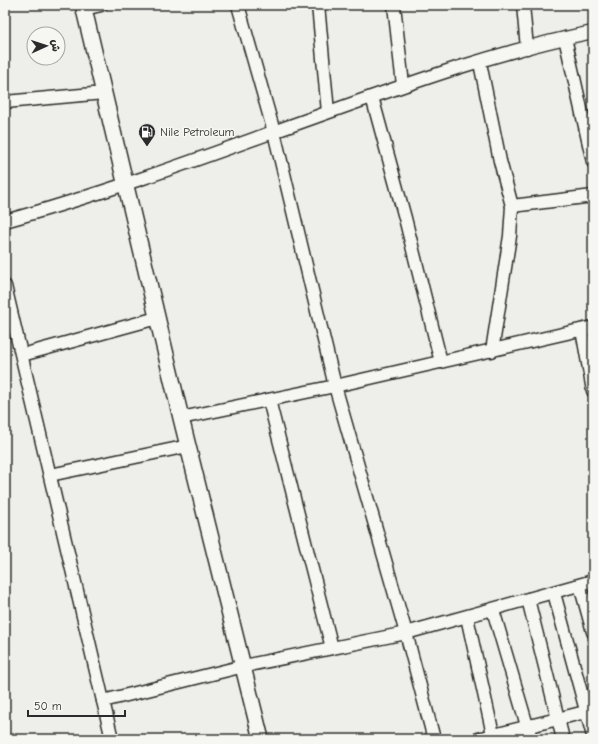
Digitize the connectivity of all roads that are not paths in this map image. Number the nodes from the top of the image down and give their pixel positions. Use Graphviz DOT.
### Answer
graph roads {
  1 [pos="101,5"];
  2 [pos="238,5"];
  3 [pos="318,5"];
  4 [pos="394,5"];
  5 [pos="523,5"];
  6 [pos="83,7"];
  7 [pos="593,32"];
  8 [pos="565,38"];
  9 [pos="528,48"];
  10 [pos="480,63"];
  11 [pos="403,85"];
  12 [pos="104,93"];
  13 [pos="372,97"];
  14 [pos="5,102"];
  15 [pos="328,112"];
  16 [pos="274,132"];
  17 [pos="593,162"];
  18 [pos="126,184"];
  19 [pos="593,196"];
  20 [pos="512,206"];
  21 [pos="5,221"];
  22 [pos="5,286"];
  23 [pos="157,318"];
  24 [pos="587,329"];
  25 [pos="492,351"];
  26 [pos="22,355"];
  27 [pos="440,362"];
  28 [pos="335,386"];
  29 [pos="593,391"];
  30 [pos="269,400"];
  31 [pos="181,418"];
  32 [pos="188,446"];
  33 [pos="50,475"];
  34 [pos="593,582"];
  35 [pos="580,585"];
  36 [pos="554,592"];
  37 [pos="528,599"];
  38 [pos="493,610"];
  39 [pos="467,617"];
  40 [pos="593,632"];
  41 [pos="406,633"];
  42 [pos="332,648"];
  43 [pos="244,666"];
  44 [pos="103,701"];
  45 [pos="590,711"];
  46 [pos="558,718"];
  47 [pos="528,726"];
  48 [pos="593,736"];
  49 [pos="493,737"];
  50 [pos="112,739"];
  51 [pos="261,739"];
  52 [pos="434,739"];
  53 [pos="478,739"];
  54 [pos="532,739"];
  55 [pos="563,739"];
  1 -- 6 [label="street"];
  2 -- 16 [label="street"];
  3 -- 15 [label="street"];
  4 -- 11 [label="street"];
  5 -- 9 [label="street"];
  6 -- 12 [label="street"];
  7 -- 8 [label="street"];
  8 -- 9 [label="street"];
  8 -- 17 [label="street"];
  9 -- 10 [label="street"];
  10 -- 11 [label="street"];
  10 -- 20 [label="street"];
  11 -- 13 [label="street"];
  12 -- 14 [label="street"];
  12 -- 18 [label="street"];
  13 -- 15 [label="street"];
  13 -- 27 [label="street"];
  15 -- 16 [label="street"];
  16 -- 18 [label="street"];
  16 -- 28 [label="street"];
  18 -- 21 [label="street"];
  18 -- 23 [label="street"];
  19 -- 20 [label="street"];
  20 -- 25 [label="street"];
  22 -- 26 [label="street"];
  23 -- 26 [label="street"];
  23 -- 31 [label="street"];
  24 -- 25 [label="street"];
  24 -- 29 [label="street"];
  25 -- 27 [label="street"];
  26 -- 33 [label="street"];
  27 -- 28 [label="street"];
  28 -- 30 [label="street"];
  28 -- 41 [label="street"];
  30 -- 31 [label="street"];
  30 -- 42 [label="street"];
  31 -- 32 [label="street"];
  32 -- 33 [label="street"];
  32 -- 43 [label="street"];
  33 -- 44 [label="street"];
  34 -- 35 [label="street"];
  35 -- 36 [label="street"];
  35 -- 40 [label="street"];
  36 -- 37 [label="street"];
  36 -- 45 [label="street"];
  37 -- 38 [label="street"];
  37 -- 46 [label="street"];
  38 -- 39 [label="street"];
  38 -- 47 [label="street"];
  39 -- 41 [label="street"];
  39 -- 49 [label="street"];
  41 -- 42 [label="street"];
  41 -- 52 [label="street"];
  42 -- 43 [label="street"];
  43 -- 44 [label="street"];
  43 -- 51 [label="street"];
  44 -- 50 [label="street"];
  45 -- 46 [label="street"];
  45 -- 48 [label="street"];
  46 -- 47 [label="street"];
  46 -- 55 [label="street"];
  47 -- 49 [label="street"];
  47 -- 54 [label="street"];
  49 -- 53 [label="street"];
}
